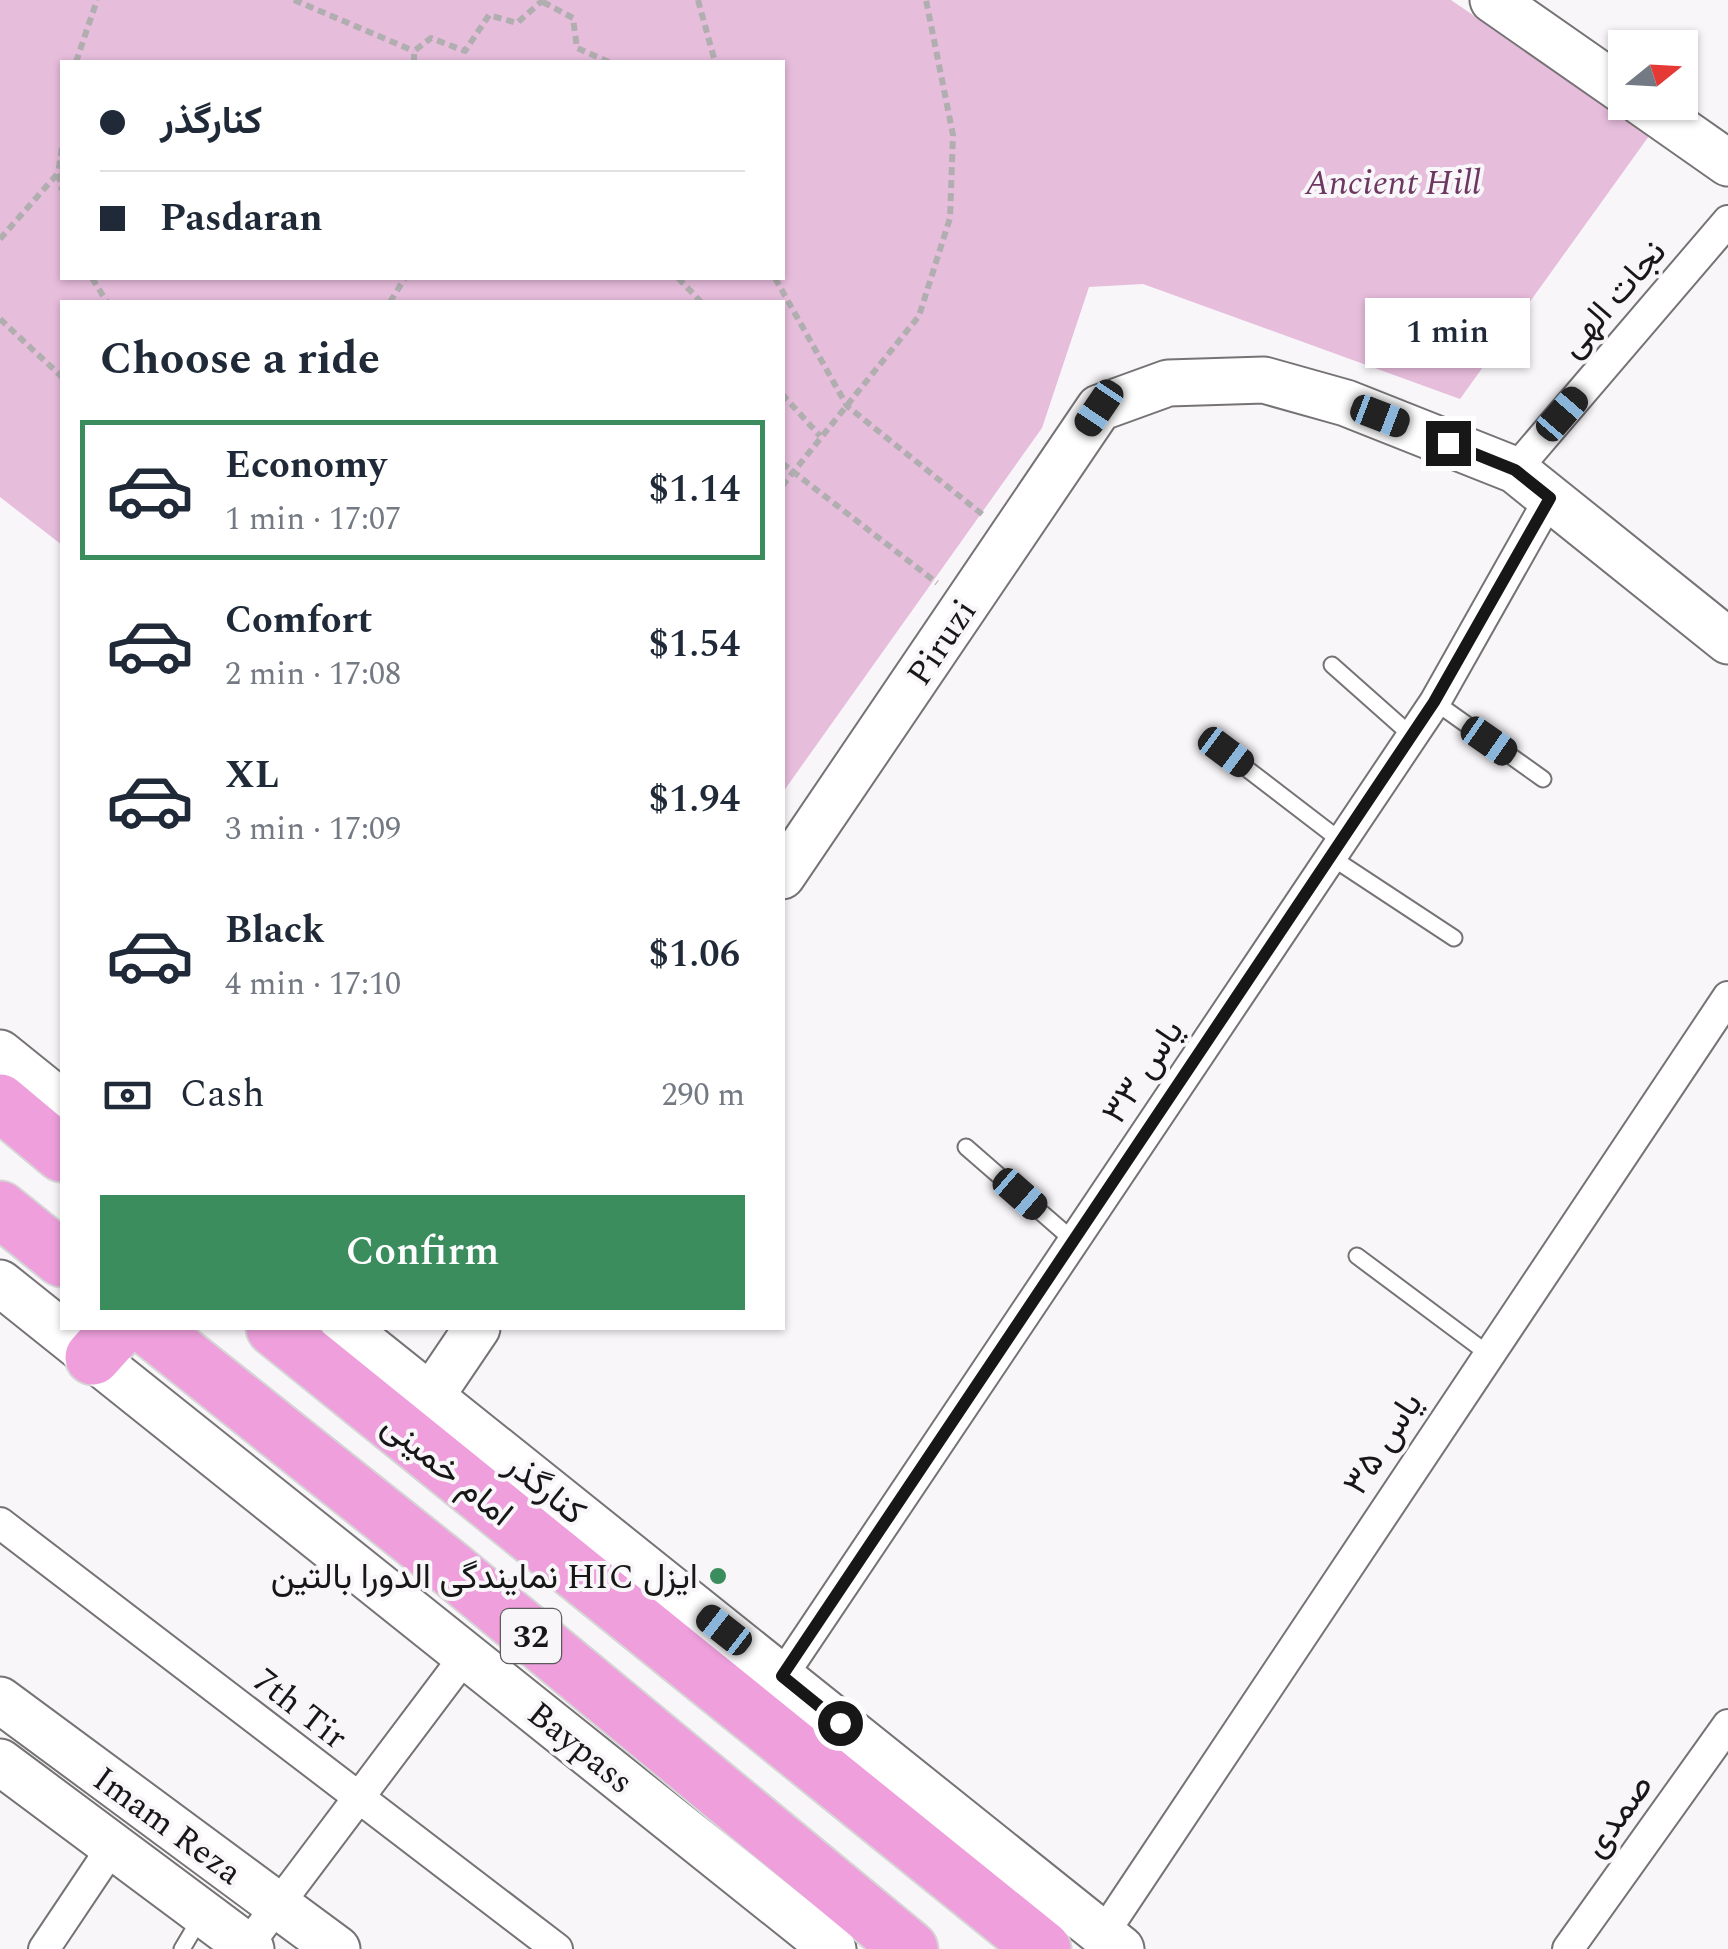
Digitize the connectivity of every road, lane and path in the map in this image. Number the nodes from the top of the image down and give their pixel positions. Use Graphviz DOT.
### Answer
graph roads {
  1 [pos="97,0"];
  2 [pos="294,0"];
  3 [pos="698,0"];
  4 [pos="926,0"];
  5 [pos="1493,0"];
  6 [pos="543,1"];
  7 [pos="414,51"];
  8 [pos="77,60"];
  9 [pos="414,60"];
  10 [pos="605,60"];
  11 [pos="713,60"];
  12 [pos="1608,80"];
  13 [pos="1666,120"];
  14 [pos="60,160"];
  15 [pos="1728,163"];
  16 [pos="58,173"];
  17 [pos="60,182"];
  18 [pos="1728,220"];
  19 [pos="0,238"];
  20 [pos="680,280"];
  21 [pos="776,280"];
  22 [pos="699,300"];
  23 [pos="0,319"];
  24 [pos="60,375"];
  25 [pos="785,397"];
  26 [pos="847,406"];
  27 [pos="820,436"];
  28 [pos="785,465"];
  29 [pos="1515,470"];
  30 [pos="793,472"];
  31 [pos="785,482"];
  32 [pos="1550,498"];
  33 [pos="1012,537"];
  34 [pos="966,605"];
  35 [pos="1728,641"];
  36 [pos="1332,665"];
  37 [pos="1434,702"];
  38 [pos="1412,736"];
  39 [pos="1226,752"];
  40 [pos="1543,780"];
  41 [pos="1336,849"];
  42 [pos="785,872"];
  43 [pos="1454,938"];
  44 [pos="1728,997"];
  45 [pos="0,1053"];
  46 [pos="60,1101"];
  47 [pos="0,1102"];
  48 [pos="966,1147"];
  49 [pos="60,1152"];
  50 [pos="0,1209"];
  51 [pos="1074,1241"];
  52 [pos="1357,1256"];
  53 [pos="60,1257"];
  54 [pos="0,1283"];
  55 [pos="60,1316"];
  56 [pos="150,1330"];
  57 [pos="276,1330"];
  58 [pos="347,1330"];
  59 [pos="476,1330"];
  60 [pos="106,1342"];
  61 [pos="1487,1352"];
  62 [pos="431,1396"];
  63 [pos="0,1523"];
  64 [pos="602,1594"];
  65 [pos="552,1653"];
  66 [pos="466,1655"];
  67 [pos="782,1676"];
  68 [pos="0,1700"];
  69 [pos="736,1702"];
  70 [pos="1728,1725"];
  71 [pos="0,1762"];
  72 [pos="688,1765"];
  73 [pos="356,1798"];
  74 [pos="113,1846"];
  75 [pos="278,1906"];
  76 [pos="193,1931"];
  77 [pos="1112,1942"];
  78 [pos="249,1947"];
  79 [pos="44,1949"];
  80 [pos="337,1949"];
  81 [pos="558,1949"];
  82 [pos="833,1949"];
  83 [pos="910,1949"];
  84 [pos="1043,1949"];
  85 [pos="1568,1949"];
  1 -- 8 [label="path"];
  2 -- 7 [label="path"];
  3 -- 11 [label="path"];
  4 -- 26 [label="path"];
  5 -- 12 [label="street"];
  6 -- 7 [label="path"];
  6 -- 10 [label="path"];
  7 -- 9 [label="path"];
  13 -- 15 [label="street"];
  14 -- 16 [label="path"];
  16 -- 17 [label="path"];
  16 -- 19 [label="path"];
  18 -- 29 [label="street, نجات الهی"];
  20 -- 22 [label="path"];
  21 -- 26 [label="path"];
  23 -- 24 [label="path"];
  25 -- 27 [label="path"];
  26 -- 27 [label="path"];
  26 -- 33 [label="path"];
  27 -- 30 [label="path"];
  28 -- 30 [label="path"];
  29 -- 32 [label="street"];
  29 -- 33 [label="street, Piruzi"];
  30 -- 31 [label="path"];
  30 -- 34 [label="path"];
  32 -- 35 [label="street"];
  32 -- 37 [label="street, یاس ۳۳"];
  33 -- 34 [label="street, Piruzi"];
  34 -- 42 [label="street, Piruzi"];
  36 -- 38 [label="lane"];
  37 -- 38 [label="street, یاس ۳۳"];
  37 -- 40 [label="lane"];
  38 -- 41 [label="street, یاس ۳۳"];
  39 -- 41 [label="lane"];
  41 -- 43 [label="lane"];
  41 -- 51 [label="street, یاس ۳۳"];
  44 -- 61 [label="street, یاس ۳۵"];
  45 -- 46 [label="street"];
  47 -- 49 [label="highway"];
  48 -- 51 [label="lane"];
  50 -- 53 [label="highway"];
  51 -- 67 [label="street, یاس ۳۳"];
  52 -- 61 [label="lane"];
  54 -- 55 [label="street, Baypass"];
  56 -- 65 [label="highway, 32"];
  57 -- 64 [label="highway, امام خمینی / 32"];
  58 -- 62 [label="street, کنارگذر"];
  59 -- 62 [label="street"];
  60 -- 66 [label="street, Baypass"];
  61 -- 77 [label="street, یاس ۳۵"];
  62 -- 67 [label="street, کنارگذر"];
  63 -- 73 [label="street, 7th Tir"];
  64 -- 65 [label="highway"];
  64 -- 69 [label="highway, امام خمینی / 32"];
  65 -- 72 [label="highway, 32"];
  66 -- 73 [label="street"];
  66 -- 82 [label="street, Baypass"];
  67 -- 77 [label="street, کنارگذر"];
  68 -- 75 [label="street, Imam Reza"];
  69 -- 72 [label="highway"];
  69 -- 84 [label="highway, امام خمینی / 32"];
  70 -- 85 [label="street, صمدی"];
  71 -- 74 [label="street, Imam Reza"];
  72 -- 83 [label="highway, 32"];
  73 -- 75 [label="street"];
  73 -- 81 [label="street, 7th Tir"];
  74 -- 76 [label="street, Imam Reza"];
  74 -- 79 [label="street"];
  75 -- 78 [label="street"];
  75 -- 80 [label="street, Imam Reza"];
  76 -- 78 [label="street, Imam Reza"];
}
